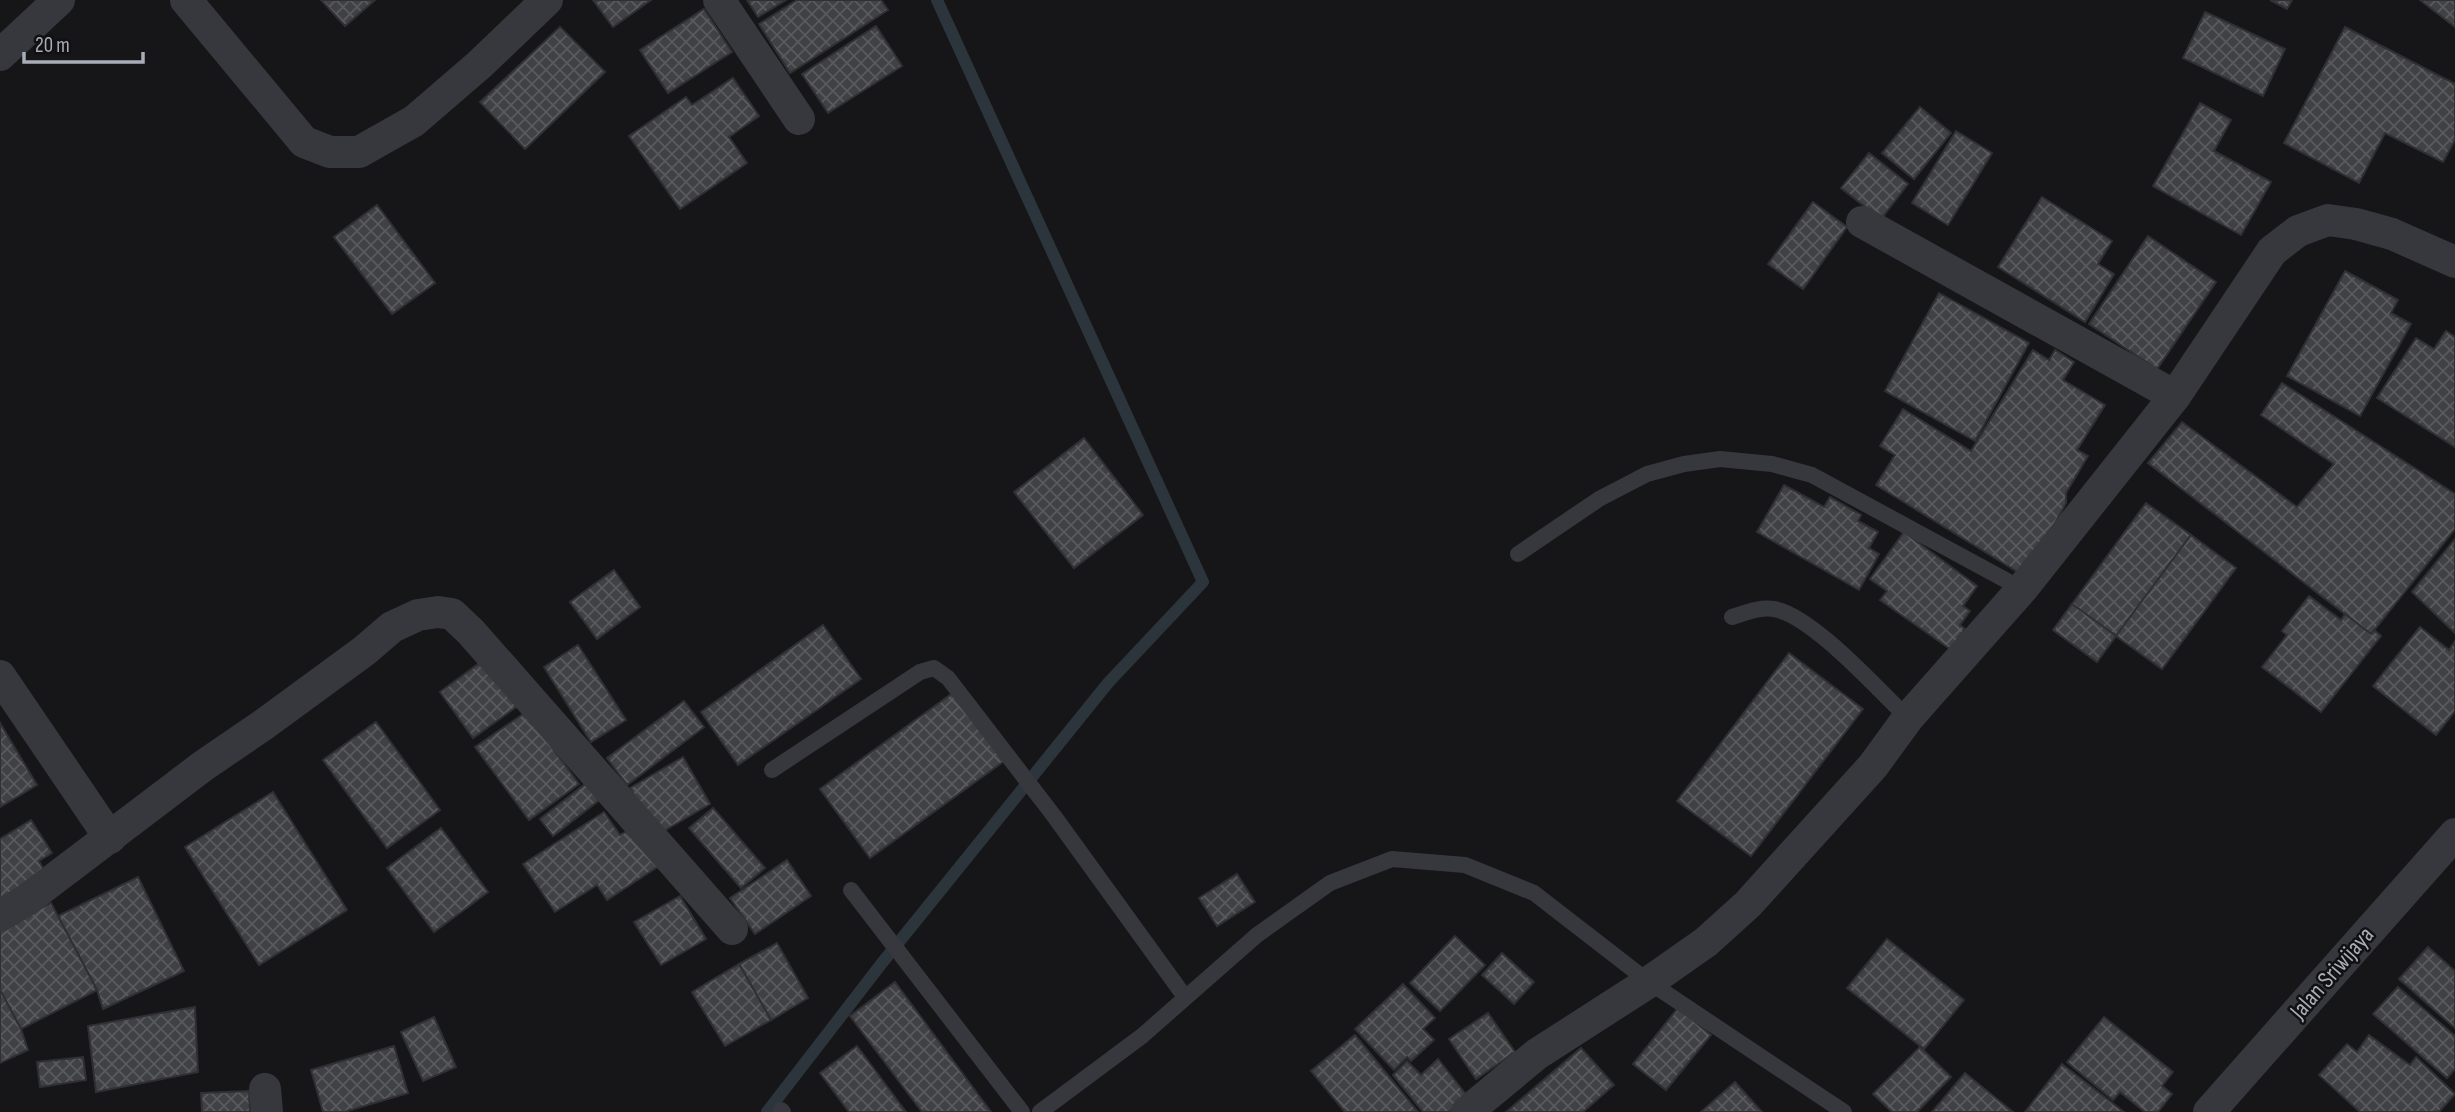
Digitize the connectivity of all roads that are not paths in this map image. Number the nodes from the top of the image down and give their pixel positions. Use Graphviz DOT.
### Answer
graph roads {
  1 [pos="59,0"];
  2 [pos="186,0"];
  3 [pos="547,0"];
  4 [pos="719,0"];
  5 [pos="0,55"];
  6 [pos="799,119"];
  7 [pos="1862,222"];
  8 [pos="2455,262"];
  9 [pos="2175,396"];
  10 [pos="1518,554"];
  11 [pos="2022,589"];
  12 [pos="1732,617"];
  13 [pos="0,676"];
  14 [pos="1908,718"];
  15 [pos="772,770"];
  16 [pos="2455,834"];
  17 [pos="110,838"];
  18 [pos="852,890"];
  19 [pos="0,916"];
  20 [pos="732,929"];
  21 [pos="1649,982"];
  22 [pos="1185,998"];
  23 [pos="1022,1112"];
  24 [pos="1040,1112"];
  25 [pos="1467,1112"];
  26 [pos="1844,1112"];
  27 [pos="2209,1112"];
  1 -- 5 [label="street"];
  2 -- 3 [label="street"];
  4 -- 6 [label="street"];
  7 -- 9 [label="street"];
  8 -- 9 [label="street"];
  9 -- 11 [label="street"];
  10 -- 11 [label="lane"];
  11 -- 14 [label="street"];
  12 -- 14 [label="lane"];
  13 -- 17 [label="street"];
  14 -- 21 [label="street"];
  15 -- 22 [label="lane"];
  16 -- 27 [label="street, Jalan Sriwijaya"];
  17 -- 19 [label="street"];
  17 -- 20 [label="street"];
  18 -- 23 [label="lane"];
  21 -- 22 [label="lane"];
  21 -- 25 [label="street"];
  21 -- 26 [label="lane"];
  22 -- 24 [label="lane"];
}
